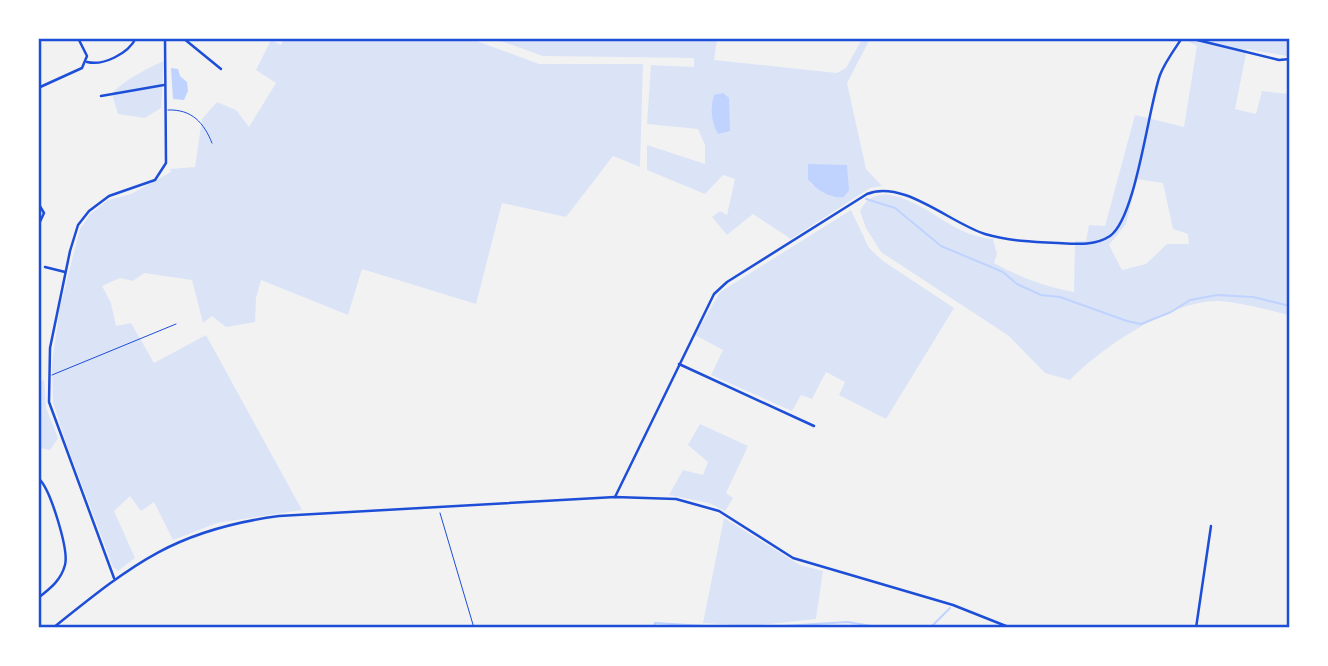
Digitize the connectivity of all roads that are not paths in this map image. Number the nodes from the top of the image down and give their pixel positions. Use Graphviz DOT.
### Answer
graph roads {
  1 [pos="78,38"];
  2 [pos="136,38"];
  3 [pos="165,38"];
  4 [pos="183,38"];
  5 [pos="1182,38"];
  6 [pos="1189,38"];
  7 [pos="1290,59"];
  8 [pos="87,62"];
  9 [pos="221,69"];
  10 [pos="164,85"];
  11 [pos="39,87"];
  12 [pos="101,96"];
  13 [pos="165,111"];
  14 [pos="212,144"];
  15 [pos="38,203"];
  16 [pos="38,226"];
  17 [pos="46,267"];
  18 [pos="65,272"];
  19 [pos="176,324"];
  20 [pos="678,364"];
  21 [pos="48,377"];
  22 [pos="814,426"];
  23 [pos="38,478"];
  24 [pos="615,497"];
  25 [pos="1211,526"];
  26 [pos="114,578"];
  27 [pos="38,598"];
  28 [pos="53,628"];
  29 [pos="1011,628"];
  30 [pos="1196,628"];
  1 -- 8 [label="street"];
  2 -- 8 [label="street"];
  3 -- 10 [label="street"];
  4 -- 9 [label="street"];
  5 -- 20 [label="street"];
  6 -- 7 [label="street"];
  8 -- 11 [label="street"];
  10 -- 12 [label="street"];
  10 -- 13 [label="street"];
  13 -- 14 [label="lane"];
  13 -- 18 [label="street"];
  15 -- 16 [label="street"];
  17 -- 18 [label="street"];
  18 -- 21 [label="street"];
  19 -- 21 [label="lane"];
  20 -- 22 [label="street"];
  20 -- 24 [label="street"];
  21 -- 26 [label="street"];
  23 -- 27 [label="street"];
  24 -- 26 [label="street"];
  24 -- 29 [label="street"];
  25 -- 30 [label="street"];
  26 -- 28 [label="street"];
}
